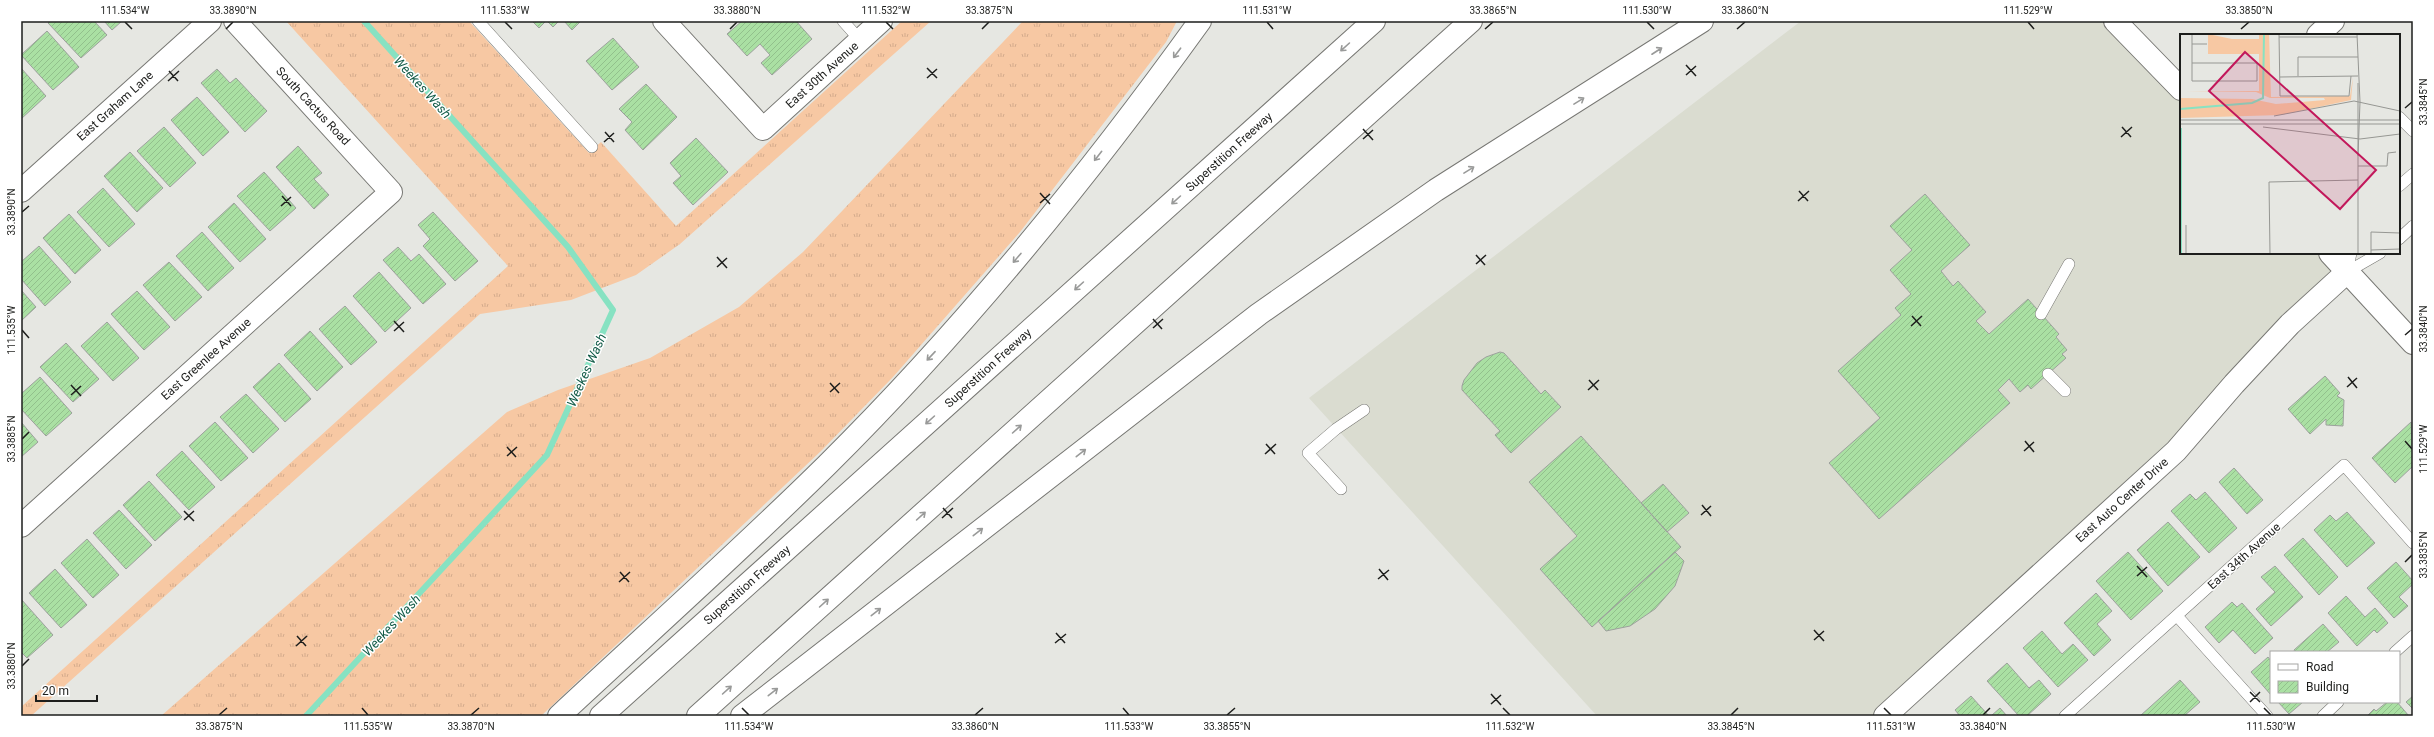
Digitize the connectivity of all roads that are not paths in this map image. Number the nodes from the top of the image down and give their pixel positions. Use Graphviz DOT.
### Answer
graph roads {
  1 [pos="210,21"];
  2 [pos="235,21"];
  3 [pos="478,21"];
  4 [pos="664,21"];
  5 [pos="843,21"];
  6 [pos="881,21"];
  7 [pos="1200,21"];
  8 [pos="1374,21"];
  9 [pos="1471,21"];
  10 [pos="1702,21"];
  11 [pos="2116,21"];
  12 [pos="2333,21"];
  13 [pos="2319,34"];
  14 [pos="860,40"];
  15 [pos="2180,88"];
  16 [pos="2400,117"];
  17 [pos="2413,131"];
  18 [pos="592,147"];
  19 [pos="2413,174"];
  20 [pos="2400,185"];
  21 [pos="21,190"];
  22 [pos="392,192"];
  23 [pos="2413,226"];
  24 [pos="2400,237"];
  25 [pos="2332,254"];
  26 [pos="2377,254"];
  27 [pos="2349,263"];
  28 [pos="2069,264"];
  29 [pos="2041,314"];
  30 [pos="2413,343"];
  31 [pos="2048,374"];
  32 [pos="2065,391"];
  33 [pos="1364,410"];
  34 [pos="1341,489"];
  35 [pos="21,526"];
  36 [pos="2413,543"];
  37 [pos="2176,616"];
  38 [pos="2413,636"];
  39 [pos="2396,651"];
  40 [pos="2337,703"];
  41 [pos="559,716"];
  42 [pos="601,716"];
  43 [pos="698,716"];
  44 [pos="742,716"];
  45 [pos="1885,716"];
  46 [pos="2065,716"];
  47 [pos="2267,716"];
  48 [pos="2323,716"];
  1 -- 21 [label="main road, East Graham Lane"];
  2 -- 22 [label="main road, South Cactus Road"];
  3 -- 18 [label="lane"];
  4 -- 14 [label="main road, East 30th Avenue"];
  5 -- 14 [label="lane"];
  6 -- 14 [label="main road, East 30th Avenue"];
  7 -- 41 [label="main road, one-way"];
  8 -- 42 [label="main road, Superstition Freeway, one-way"];
  43 -- 9 [label="main road, one-way"];
  44 -- 10 [label="main road, one-way"];
  11 -- 15 [label="main road"];
  12 -- 13 [label="main road"];
  16 -- 17 [label="lane"];
  19 -- 20 [label="lane"];
  22 -- 35 [label="main road, East Greenlee Avenue"];
  23 -- 24 [label="lane"];
  25 -- 27 [label="main road"];
  26 -- 27 [label="lane"];
  27 -- 30 [label="main road"];
  27 -- 45 [label="main road, East Auto Center Drive"];
  28 -- 29 [label="lane"];
  31 -- 32 [label="lane"];
  33 -- 34 [label="lane"];
  36 -- 37 [label="lane, East 34th Avenue"];
  37 -- 46 [label="lane, East 34th Avenue"];
  37 -- 47 [label="lane"];
  38 -- 39 [label="lane"];
  40 -- 48 [label="lane"];
}
